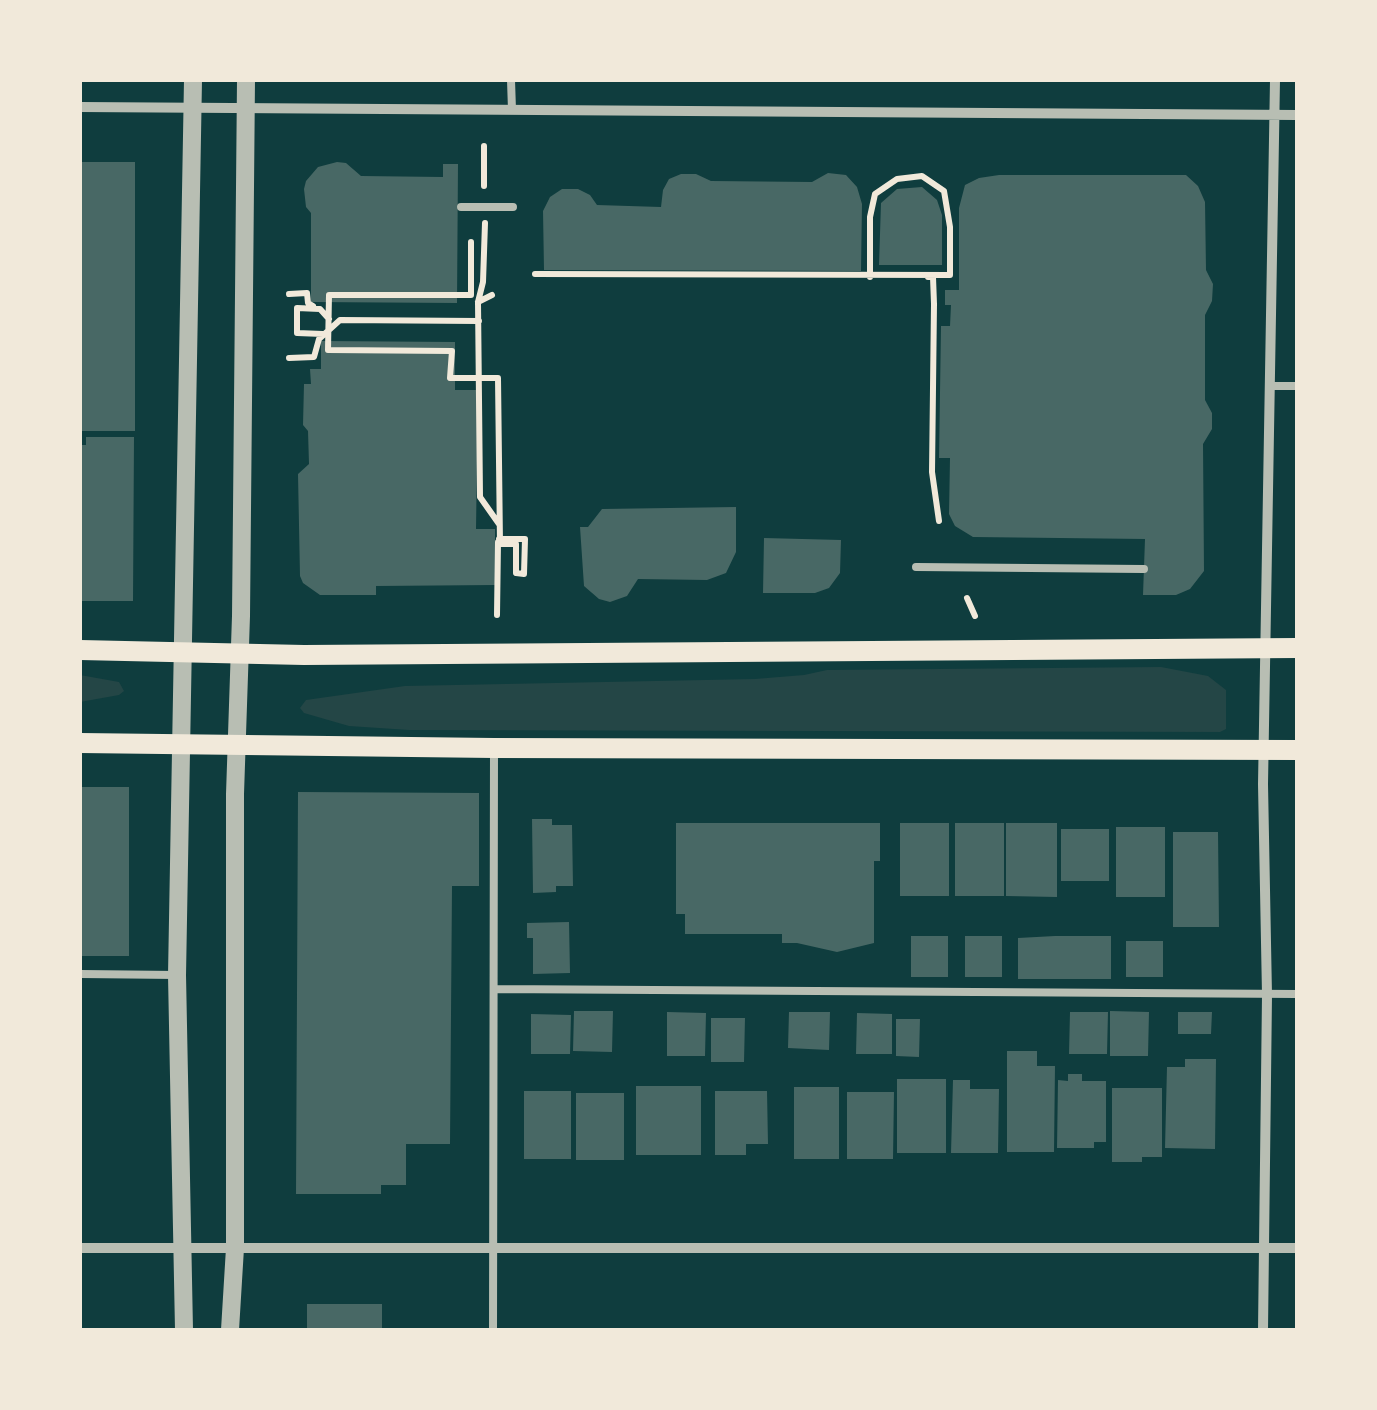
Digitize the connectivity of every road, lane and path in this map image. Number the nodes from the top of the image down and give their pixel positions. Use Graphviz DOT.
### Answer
graph roads {
  1 [pos="193,80"];
  2 [pos="246,80"];
  3 [pos="511,80"];
  4 [pos="1275,80"];
  5 [pos="80,108"];
  6 [pos="192,108"];
  7 [pos="246,108"];
  8 [pos="512,110"];
  9 [pos="1275,115"];
  10 [pos="1297,115"];
  11 [pos="484,146"];
  12 [pos="461,206"];
  13 [pos="484,206"];
  14 [pos="513,207"];
  15 [pos="471,242"];
  16 [pos="534,274"];
  17 [pos="712,276"];
  18 [pos="870,277"];
  19 [pos="289,294"];
  20 [pos="492,296"];
  21 [pos="478,302"];
  22 [pos="322,312"];
  23 [pos="479,321"];
  24 [pos="367,322"];
  25 [pos="330,326"];
  26 [pos="289,358"];
  27 [pos="1272,386"];
  28 [pos="1297,386"];
  29 [pos="939,521"];
  30 [pos="498,539"];
  31 [pos="916,568"];
  32 [pos="1144,568"];
  33 [pos="966,598"];
  34 [pos="497,616"];
  35 [pos="976,616"];
  36 [pos="1266,647"];
  37 [pos="1297,648"];
  38 [pos="80,650"];
  39 [pos="182,652"];
  40 [pos="239,654"];
  41 [pos="80,743"];
  42 [pos="180,744"];
  43 [pos="236,744"];
  44 [pos="494,748"];
  45 [pos="1264,750"];
  46 [pos="1297,750"];
  47 [pos="80,974"];
  48 [pos="177,975"];
  49 [pos="494,989"];
  50 [pos="1297,994"];
  51 [pos="1267,995"];
  52 [pos="80,1248"];
  53 [pos="181,1248"];
  54 [pos="235,1248"];
  55 [pos="1264,1248"];
  56 [pos="1297,1248"];
  57 [pos="493,1250"];
  58 [pos="184,1330"];
  59 [pos="230,1330"];
  60 [pos="494,1330"];
  61 [pos="1263,1330"];
  1 -- 6 [label="street"];
  2 -- 7 [label="street"];
  3 -- 8 [label="lane"];
  4 -- 9 [label="street"];
  5 -- 6 [label="street"];
  6 -- 7 [label="street"];
  6 -- 39 [label="street"];
  7 -- 8 [label="street"];
  7 -- 40 [label="street"];
  8 -- 9 [label="street"];
  9 -- 10 [label="street"];
  9 -- 27 [label="street"];
  11 -- 13 [label="path"];
  12 -- 13 [label="lane"];
  13 -- 14 [label="lane"];
  13 -- 21 [label="path"];
  15 -- 25 [label="path"];
  16 -- 18 [label="path"];
  17 -- 18 [label="path"];
  18 -- 29 [label="path"];
  19 -- 22 [label="path"];
  20 -- 21 [label="path"];
  21 -- 23 [label="path"];
  22 -- 25 [label="path"];
  22 -- 25 [label="path"];
  23 -- 25 [label="path"];
  23 -- 30 [label="path"];
  24 -- 25 [label="path"];
  25 -- 25 [label="path"];
  25 -- 26 [label="path"];
  25 -- 30 [label="path"];
  27 -- 28 [label="lane"];
  27 -- 36 [label="street"];
  30 -- 34 [label="path"];
  31 -- 32 [label="lane"];
  33 -- 35 [label="path"];
  36 -- 37 [label="main road"];
  36 -- 40 [label="main road"];
  36 -- 45 [label="street"];
  38 -- 39 [label="main road"];
  39 -- 40 [label="main road"];
  39 -- 42 [label="street"];
  40 -- 43 [label="street"];
  41 -- 42 [label="main road"];
  42 -- 43 [label="main road"];
  42 -- 48 [label="street"];
  43 -- 44 [label="main road"];
  43 -- 54 [label="street"];
  44 -- 45 [label="main road"];
  44 -- 49 [label="lane"];
  45 -- 46 [label="main road"];
  45 -- 51 [label="street"];
  47 -- 48 [label="lane"];
  48 -- 53 [label="street"];
  49 -- 51 [label="lane"];
  49 -- 57 [label="lane"];
  50 -- 51 [label="lane"];
  51 -- 55 [label="street"];
  52 -- 53 [label="street"];
  53 -- 54 [label="street"];
  53 -- 58 [label="street"];
  54 -- 57 [label="street"];
  54 -- 59 [label="street"];
  55 -- 56 [label="street"];
  55 -- 57 [label="street"];
  55 -- 61 [label="street"];
  57 -- 60 [label="lane"];
}
